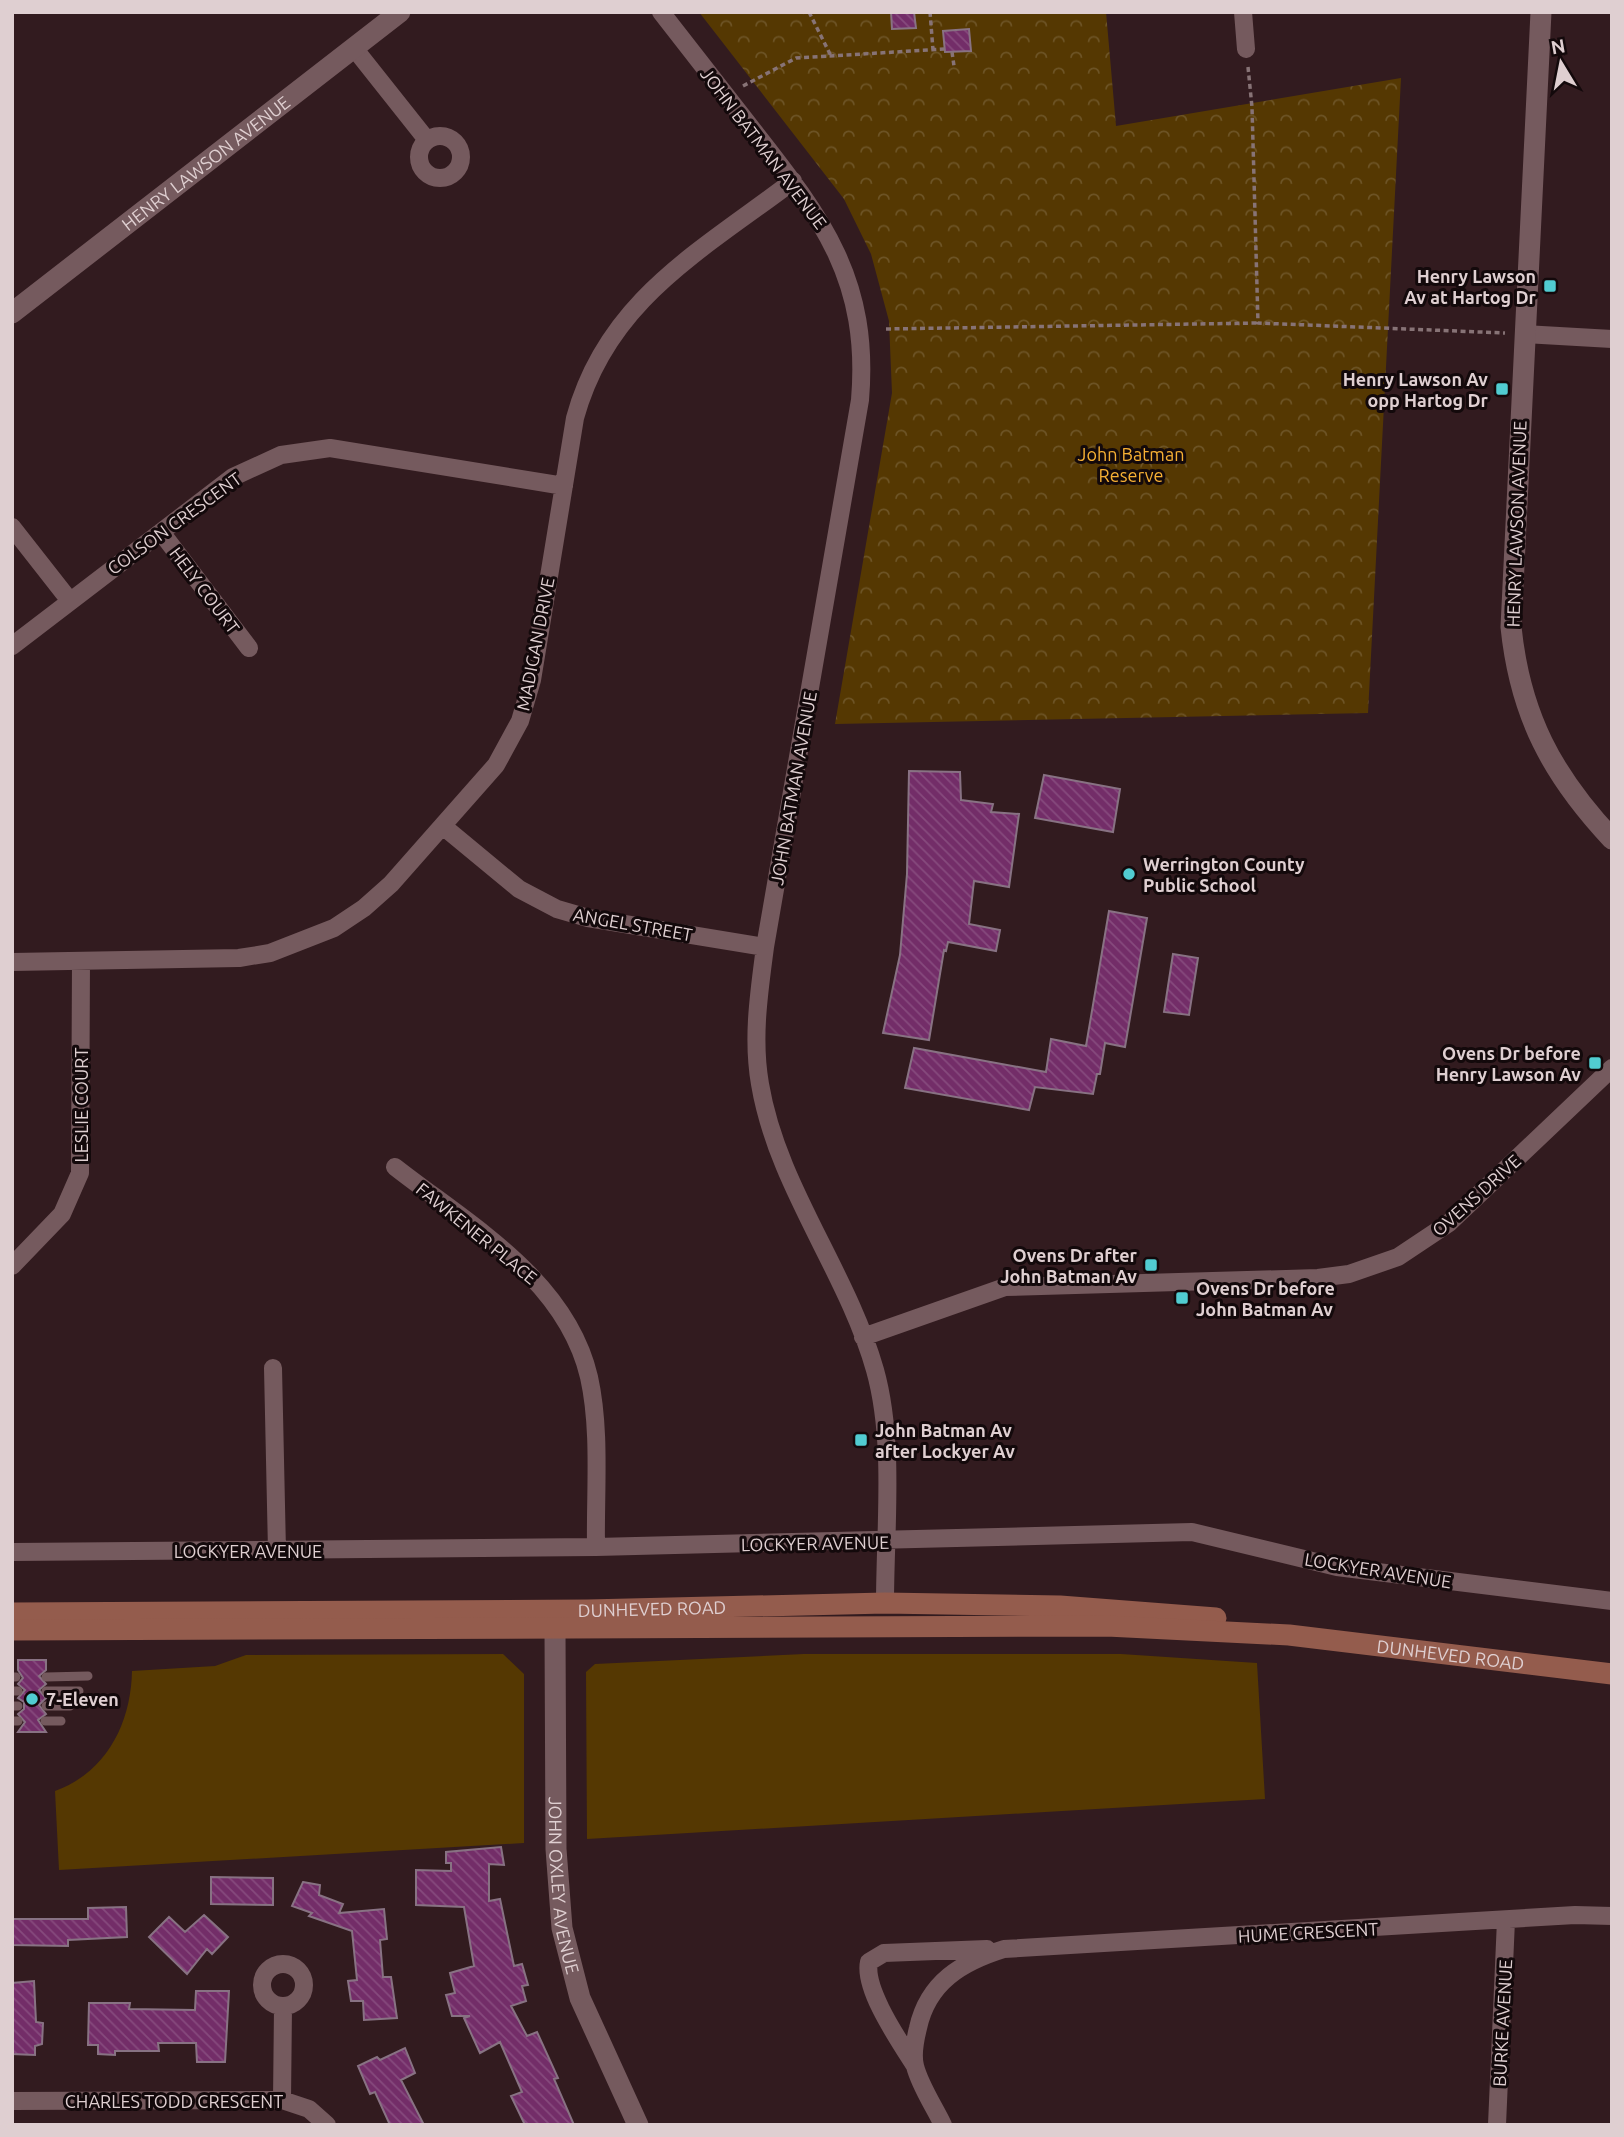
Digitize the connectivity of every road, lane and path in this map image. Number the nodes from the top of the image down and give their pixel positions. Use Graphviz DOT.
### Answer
graph roads {
  1 [pos="400,12"];
  2 [pos="661,12"];
  3 [pos="809,12"];
  4 [pos="930,12"];
  5 [pos="1242,12"];
  6 [pos="1541,12"];
  7 [pos="354,48"];
  8 [pos="1245,48"];
  9 [pos="945,49"];
  10 [pos="933,50"];
  11 [pos="952,52"];
  12 [pos="831,56"];
  13 [pos="954,66"];
  14 [pos="726,96"];
  15 [pos="427,140"];
  16 [pos="793,181"];
  17 [pos="12,313"];
  18 [pos="1258,323"];
  19 [pos="886,329"];
  20 [pos="1524,334"];
  21 [pos="1612,339"];
  22 [pos="564,486"];
  23 [pos="12,527"];
  24 [pos="161,532"];
  25 [pos="70,601"];
  26 [pos="12,646"];
  27 [pos="249,648"];
  28 [pos="444,827"];
  29 [pos="1612,839"];
  30 [pos="765,947"];
  31 [pos="81,961"];
  32 [pos="12,962"];
  33 [pos="1612,1068"];
  34 [pos="395,1167"];
  35 [pos="12,1266"];
  36 [pos="863,1337"];
  37 [pos="273,1368"];
  38 [pos="885,1542"];
  39 [pos="596,1547"];
  40 [pos="277,1551"];
  41 [pos="12,1552"];
  42 [pos="1612,1601"];
  43 [pos="885,1603"];
  44 [pos="523,1610"];
  45 [pos="587,1610"];
  46 [pos="12,1613"];
  47 [pos="940,1626"];
  48 [pos="840,1627"];
  49 [pos="12,1630"];
  50 [pos="555,1630"];
  51 [pos="1289,1634"];
  52 [pos="1612,1674"];
  53 [pos="88,1676"];
  54 [pos="46,1677"];
  55 [pos="46,1691"];
  56 [pos="79,1691"];
  57 [pos="46,1706"];
  58 [pos="70,1706"];
  59 [pos="46,1721"];
  60 [pos="61,1721"];
  61 [pos="1612,1916"];
  62 [pos="1506,1920"];
  63 [pos="1004,1949"];
  64 [pos="283,2007"];
  65 [pos="915,2066"];
  66 [pos="282,2100"];
  67 [pos="12,2101"];
  68 [pos="327,2125"];
  69 [pos="638,2125"];
  70 [pos="943,2125"];
  71 [pos="1497,2125"];
  1 -- 7 [label="street, HENRY LAWSON AVENUE"];
  2 -- 14 [label="street, JOHN BATMAN AVENUE"];
  3 -- 12 [label="path"];
  4 -- 10 [label="path"];
  5 -- 8 [label="street"];
  6 -- 20 [label="street, HENRY LAWSON AVENUE"];
  7 -- 15 [label="street"];
  7 -- 17 [label="street, HENRY LAWSON AVENUE"];
  8 -- 18 [label="path"];
  9 -- 10 [label="path"];
  10 -- 12 [label="path"];
  11 -- 13 [label="path"];
  12 -- 14 [label="path"];
  14 -- 16 [label="street, JOHN BATMAN AVENUE"];
  16 -- 22 [label="street, MADIGAN DRIVE"];
  16 -- 30 [label="street, JOHN BATMAN AVENUE"];
  18 -- 19 [label="path"];
  18 -- 20 [label="path"];
  20 -- 21 [label="street"];
  20 -- 29 [label="street, HENRY LAWSON AVENUE"];
  22 -- 24 [label="street, COLSON CRESCENT"];
  22 -- 28 [label="street, MADIGAN DRIVE"];
  23 -- 25 [label="street"];
  24 -- 25 [label="street, COLSON CRESCENT"];
  24 -- 27 [label="street, HELY COURT"];
  25 -- 26 [label="street, COLSON CRESCENT"];
  28 -- 30 [label="street, ANGEL STREET"];
  28 -- 31 [label="street, MADIGAN DRIVE"];
  30 -- 36 [label="street, JOHN BATMAN AVENUE"];
  31 -- 32 [label="street, MADIGAN DRIVE"];
  31 -- 35 [label="street, LESLIE COURT"];
  33 -- 36 [label="street, OVENS DRIVE"];
  34 -- 39 [label="street, FAWKENER PLACE"];
  36 -- 38 [label="street, JOHN BATMAN AVENUE"];
  37 -- 40 [label="street"];
  38 -- 39 [label="street, LOCKYER AVENUE"];
  38 -- 42 [label="street, LOCKYER AVENUE"];
  38 -- 43 [label="street, JOHN BATMAN AVENUE"];
  39 -- 40 [label="street, LOCKYER AVENUE"];
  40 -- 41 [label="street, LOCKYER AVENUE"];
  43 -- 45 [label="main road, DUNHEVED ROAD"];
  43 -- 47 [label="main road"];
  43 -- 48 [label="main road"];
  43 -- 51 [label="main road, DUNHEVED ROAD"];
  44 -- 45 [label="main road, DUNHEVED ROAD"];
  44 -- 46 [label="main road, DUNHEVED ROAD"];
  44 -- 50 [label="main road"];
  45 -- 50 [label="main road"];
  47 -- 48 [label="main road, DUNHEVED ROAD"];
  47 -- 51 [label="main road, DUNHEVED ROAD"];
  48 -- 50 [label="main road, DUNHEVED ROAD"];
  49 -- 50 [label="main road, DUNHEVED ROAD"];
  50 -- 69 [label="street, JOHN OXLEY AVENUE"];
  51 -- 52 [label="main road, DUNHEVED ROAD"];
  53 -- 54 [label="lane"];
  55 -- 56 [label="lane"];
  57 -- 58 [label="lane"];
  59 -- 60 [label="lane"];
  61 -- 62 [label="street, HUME CRESCENT"];
  62 -- 63 [label="street, HUME CRESCENT"];
  62 -- 71 [label="street, BURKE AVENUE"];
  63 -- 65 [label="street, HUME CRESCENT"];
  63 -- 65 [label="street, HUME CRESCENT"];
  64 -- 66 [label="street"];
  65 -- 70 [label="street, HUME CRESCENT"];
  66 -- 67 [label="street, CHARLES TODD CRESCENT"];
  66 -- 68 [label="street, CHARLES TODD CRESCENT"];
}
